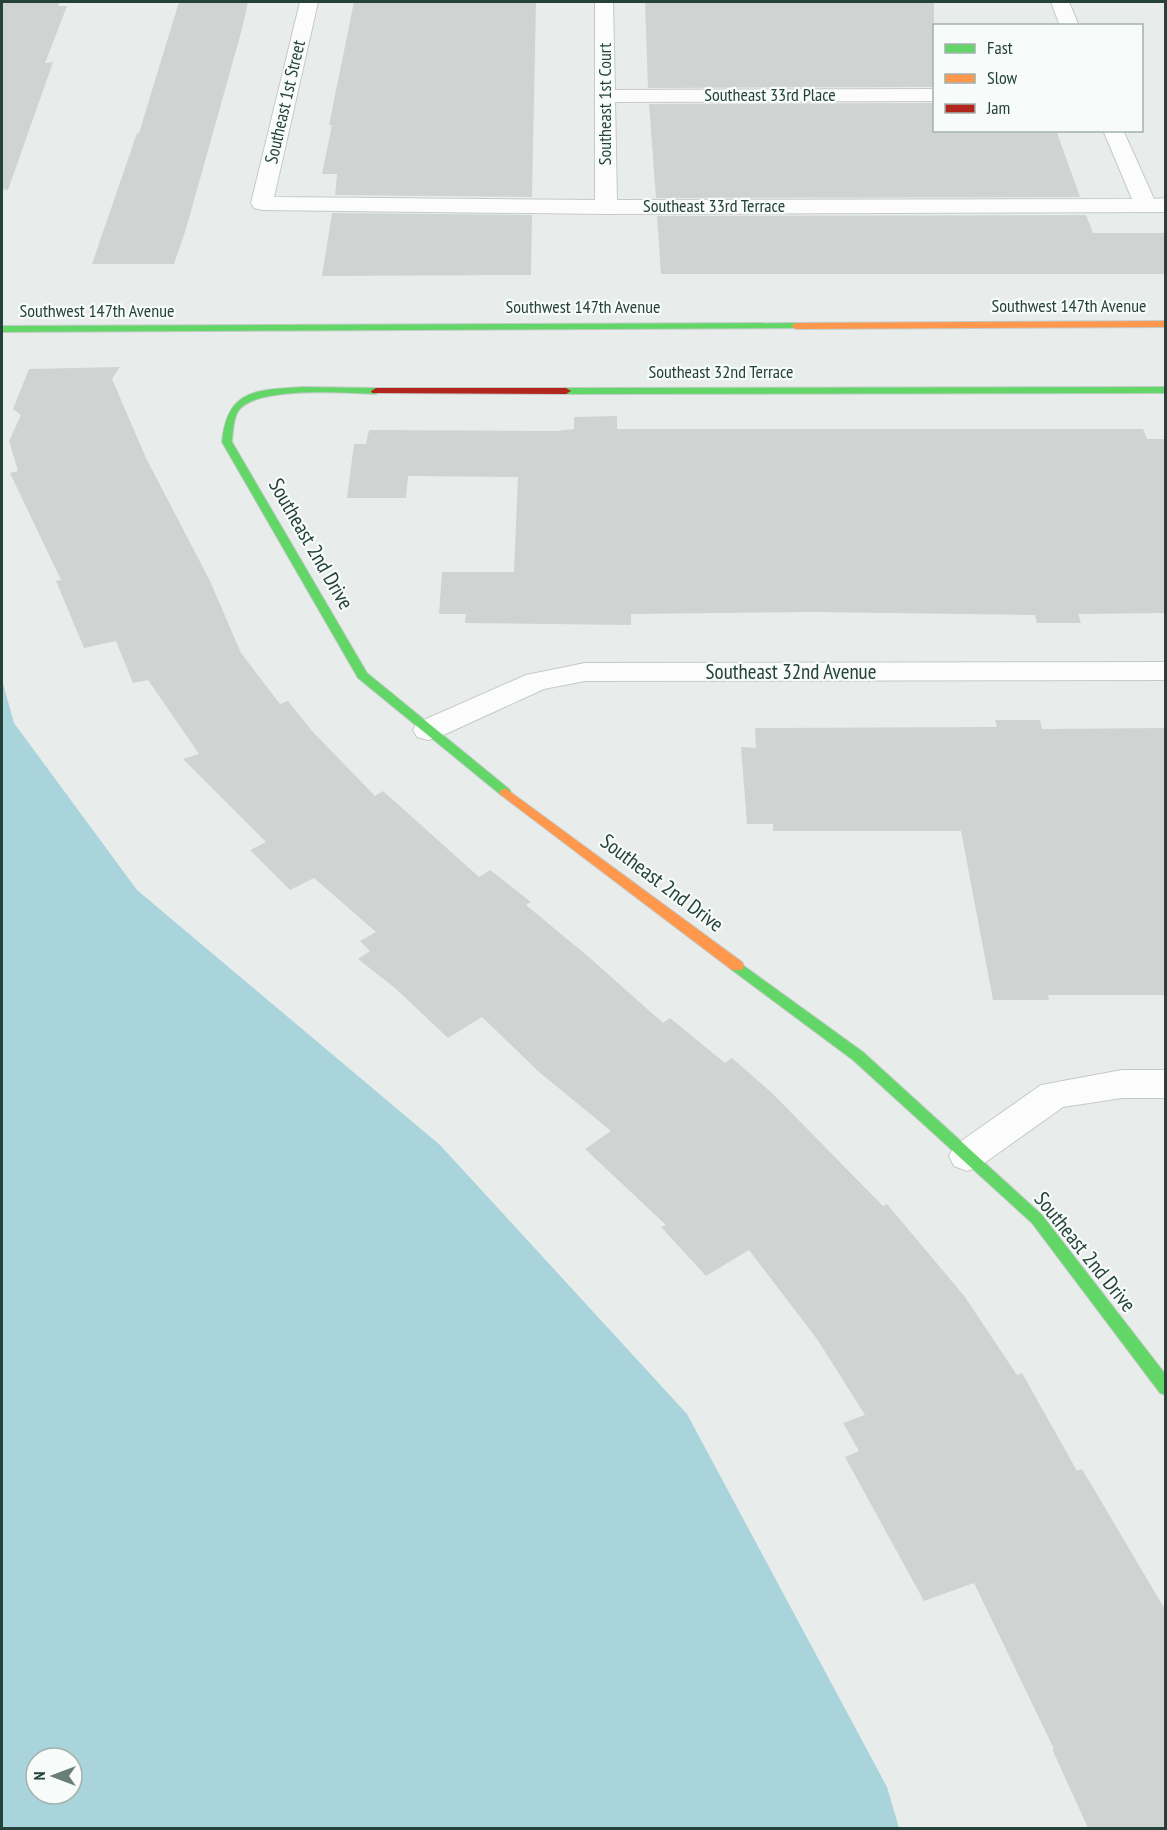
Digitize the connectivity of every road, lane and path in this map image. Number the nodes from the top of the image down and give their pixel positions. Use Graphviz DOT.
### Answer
graph roads {
  1 [pos="309,2"];
  2 [pos="604,2"];
  3 [pos="1060,2"];
  4 [pos="1069,24"];
  5 [pos="933,95"];
  6 [pos="605,96"];
  7 [pos="1114,132"];
  8 [pos="262,203"];
  9 [pos="1156,205"];
  10 [pos="606,207"];
  11 [pos="1166,324"];
  12 [pos="2,329"];
  13 [pos="1166,390"];
  14 [pos="276,391"];
  15 [pos="1166,671"];
  16 [pos="428,730"];
  17 [pos="1166,1084"];
  18 [pos="967,1156"];
  19 [pos="1166,1388"];
  1 -- 8 [label="street, Southeast 1st Street"];
  2 -- 6 [label="street, Southeast 1st Court"];
  3 -- 4 [label="street"];
  5 -- 6 [label="street, Southeast 33rd Place"];
  6 -- 10 [label="street, Southeast 1st Court"];
  7 -- 9 [label="street"];
  8 -- 10 [label="street, Southeast 33rd Terrace"];
  9 -- 10 [label="street, Southeast 33rd Terrace"];
  11 -- 12 [label="street, Southwest 147th Avenue"];
  13 -- 14 [label="street, Southeast 32nd Terrace"];
  14 -- 16 [label="street, Southeast 2nd Drive"];
  15 -- 16 [label="street, Southeast 32nd Avenue"];
  16 -- 18 [label="street, Southeast 2nd Drive"];
  17 -- 18 [label="street"];
  18 -- 19 [label="street, Southeast 2nd Drive"];
}
